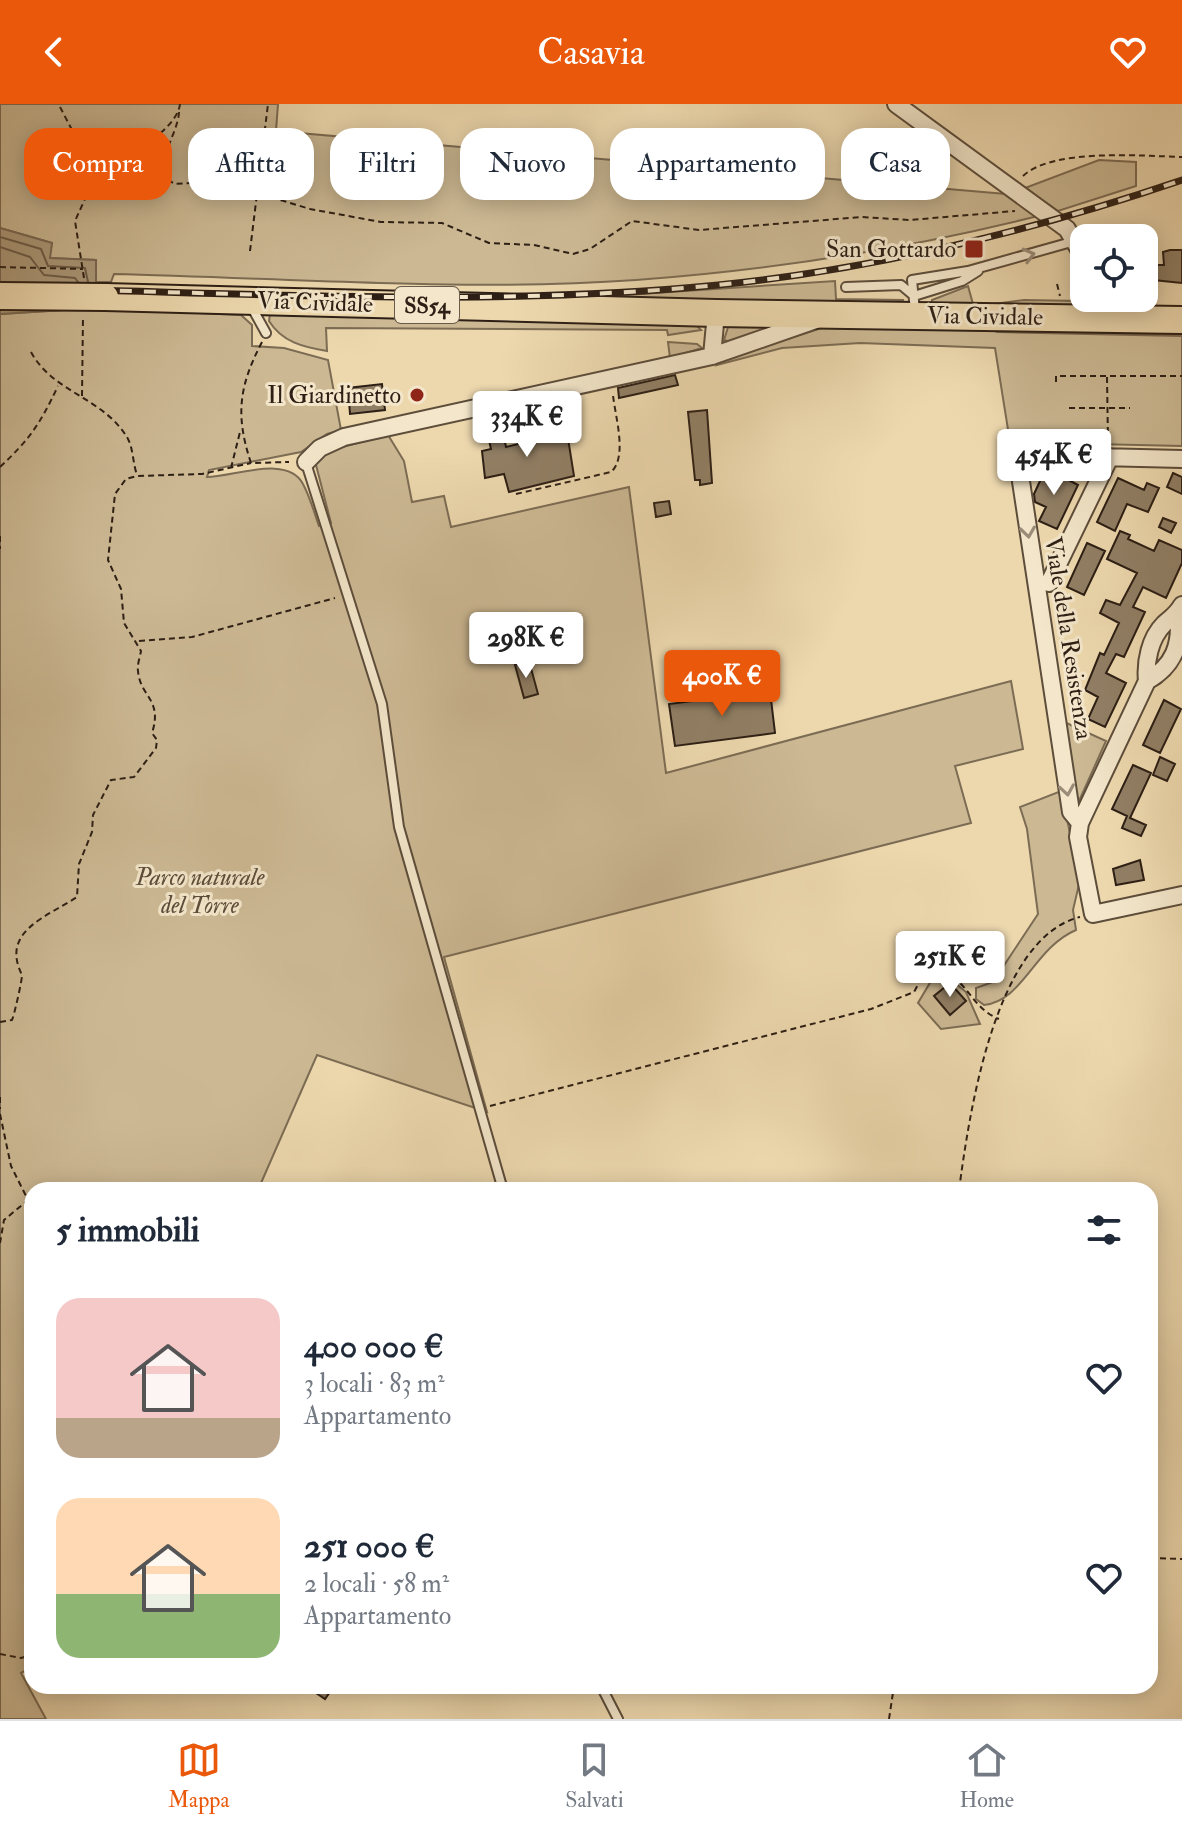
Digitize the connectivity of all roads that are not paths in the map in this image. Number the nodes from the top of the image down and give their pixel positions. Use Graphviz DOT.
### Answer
graph roads {
  1 [pos="896,104"];
  2 [pos="1070,234"];
  3 [pos="1070,242"];
  4 [pos="982,268"];
  5 [pos="846,287"];
  6 [pos="0,296"];
  7 [pos="249,300"];
  8 [pos="915,305"];
  9 [pos="1070,308"];
  10 [pos="1121,312"];
  11 [pos="716,313"];
  12 [pos="836,313"];
  13 [pos="1182,320"];
  14 [pos="266,333"];
  15 [pos="712,361"];
  16 [pos="1110,457"];
  17 [pos="1182,459"];
  18 [pos="306,462"];
  19 [pos="1049,583"];
  20 [pos="1180,609"];
  21 [pos="1080,823"];
  22 [pos="1182,895"];
  23 [pos="501,1182"];
  24 [pos="605,1694"];
  25 [pos="618,1719"];
  1 -- 2 [label="street"];
  4 -- 3 [label="lane, one-way"];
  4 -- 8 [label="lane"];
  4 -- 8 [label="lane"];
  5 -- 8 [label="lane"];
  6 -- 7 [label="main road, Via Cividale / SS54, bridge"];
  7 -- 11 [label="main road, Via Cividale / SS54"];
  7 -- 14 [label="lane"];
  8 -- 9 [label="main road, Via Cividale / SS54"];
  8 -- 12 [label="main road, Via Cividale / SS54"];
  10 -- 13 [label="main road, Via Cividale"];
  11 -- 12 [label="main road, Via Cividale / SS54"];
  11 -- 15 [label="street"];
  12 -- 15 [label="street, Via Cividale"];
  15 -- 18 [label="street, Via Cividale"];
  16 -- 17 [label="street, Viale della Resistenza"];
  16 -- 19 [label="street, Viale della Resistenza"];
  16 -- 21 [label="street, Viale della Resistenza, one-way"];
  18 -- 23 [label="lane"];
  20 -- 21 [label="street, Viale della Resistenza"];
  21 -- 22 [label="street, Viale della Resistenza"];
  24 -- 25 [label="lane"];
}
